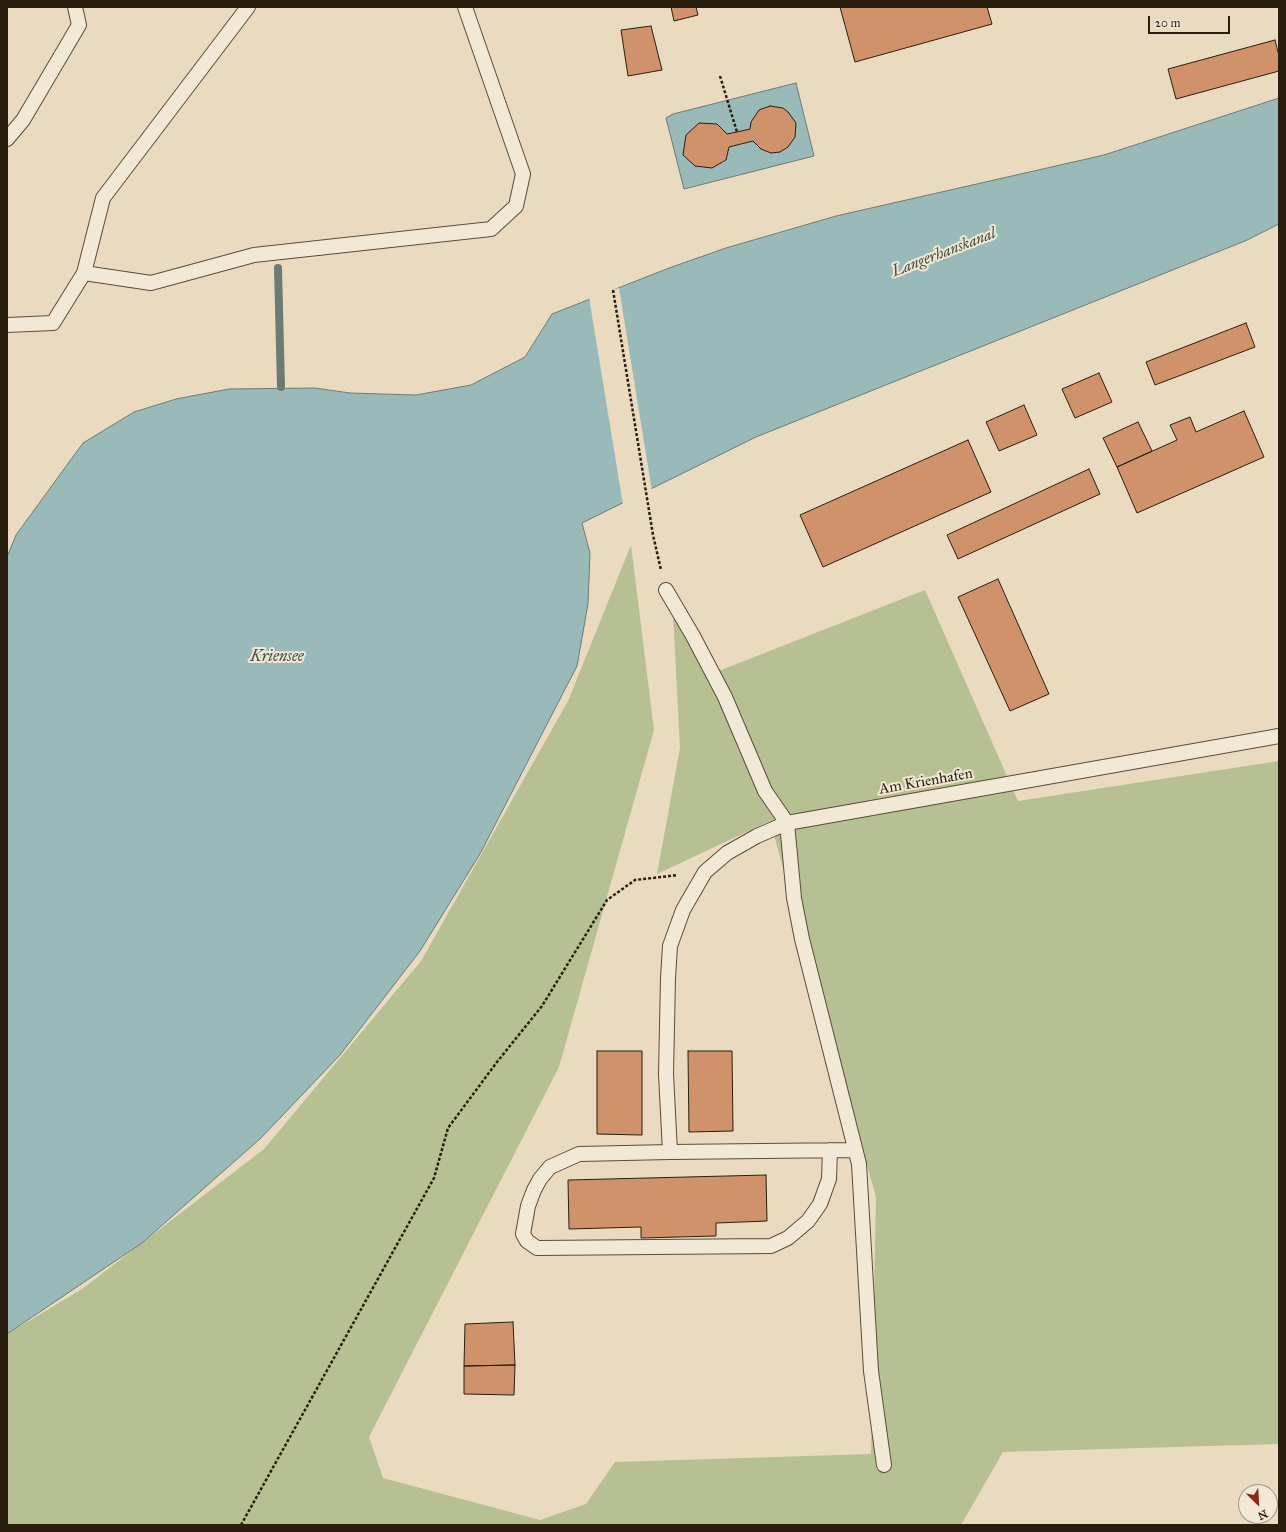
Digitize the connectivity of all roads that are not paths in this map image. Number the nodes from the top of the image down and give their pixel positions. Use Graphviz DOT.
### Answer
graph roads {
  1 [pos="75,7"];
  2 [pos="248,7"];
  3 [pos="465,7"];
  4 [pos="7,139"];
  5 [pos="84,272"];
  6 [pos="7,325"];
  7 [pos="666,590"];
  8 [pos="1279,736"];
  9 [pos="787,823"];
  10 [pos="830,1150"];
  11 [pos="854,1150"];
  12 [pos="670,1152"];
  13 [pos="884,1466"];
  1 -- 4 [label="lane"];
  2 -- 5 [label="lane"];
  3 -- 5 [label="lane"];
  5 -- 6 [label="lane"];
  7 -- 9 [label="lane"];
  8 -- 9 [label="lane, Am Krienhafen"];
  9 -- 11 [label="lane"];
  9 -- 12 [label="lane, Am Krienhafen"];
  10 -- 11 [label="lane"];
  10 -- 12 [label="lane"];
  10 -- 12 [label="lane"];
  11 -- 13 [label="lane"];
}
